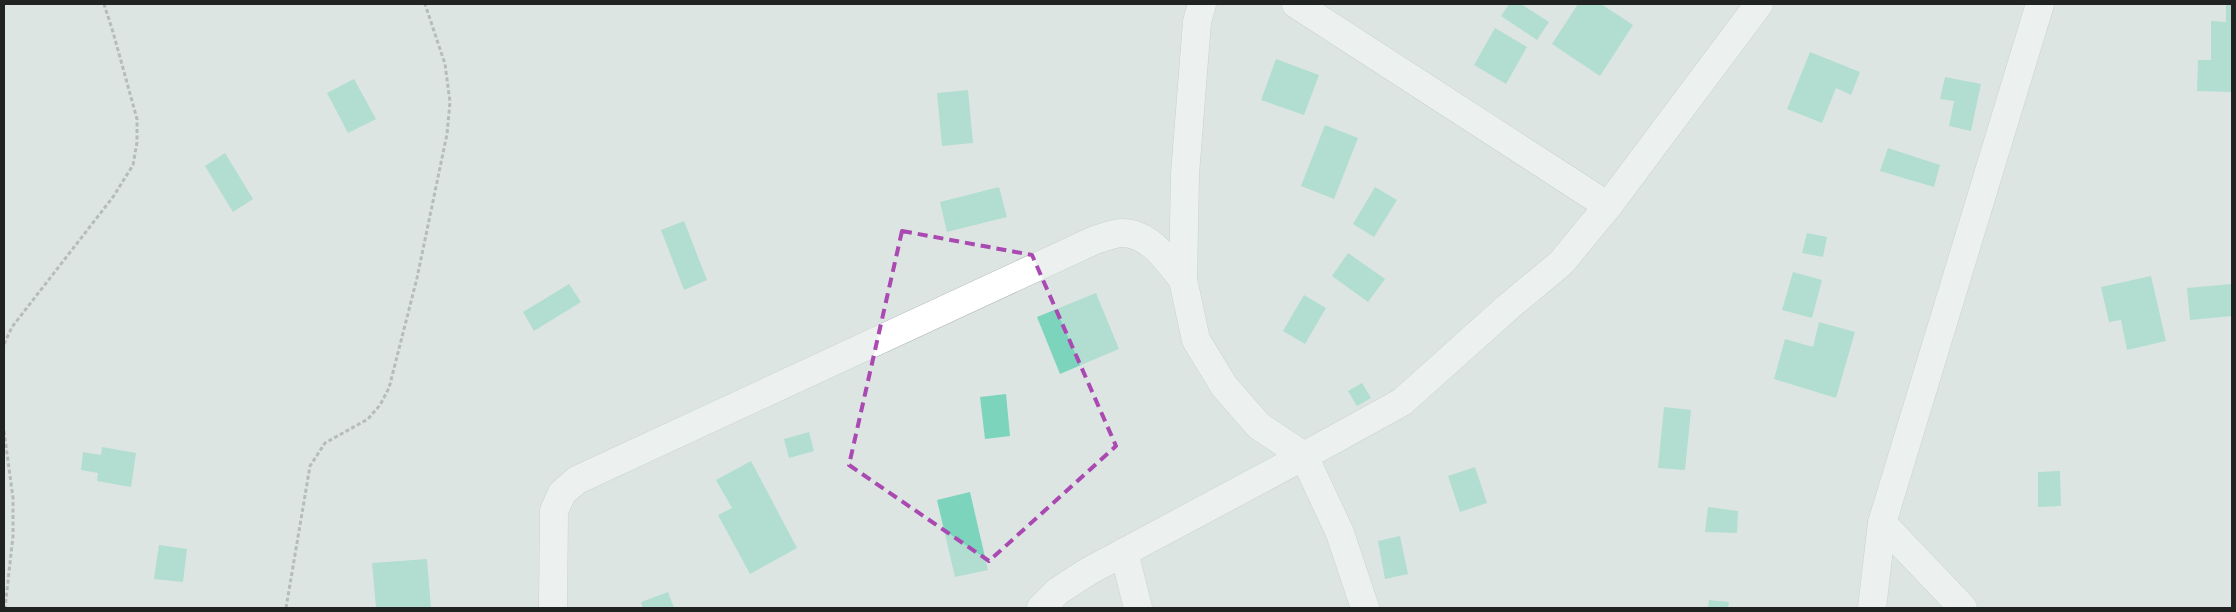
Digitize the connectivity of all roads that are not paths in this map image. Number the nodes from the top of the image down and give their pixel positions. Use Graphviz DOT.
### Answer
graph roads {
  1 [pos="1202,4"];
  2 [pos="1296,4"];
  3 [pos="1759,4"];
  4 [pos="2040,4"];
  5 [pos="1608,206"];
  6 [pos="1183,280"];
  7 [pos="1304,456"];
  8 [pos="1882,523"];
  9 [pos="1124,552"];
  10 [pos="553,608"];
  11 [pos="1041,608"];
  12 [pos="1138,608"];
  13 [pos="1364,608"];
  14 [pos="1872,608"];
  15 [pos="1963,608"];
  1 -- 6 [label="street"];
  2 -- 5 [label="street"];
  3 -- 5 [label="street"];
  4 -- 8 [label="street"];
  5 -- 7 [label="street"];
  6 -- 7 [label="street"];
  6 -- 10 [label="street"];
  7 -- 9 [label="street"];
  7 -- 13 [label="street"];
  8 -- 14 [label="street"];
  8 -- 15 [label="street"];
  9 -- 11 [label="street"];
  9 -- 12 [label="street"];
}
